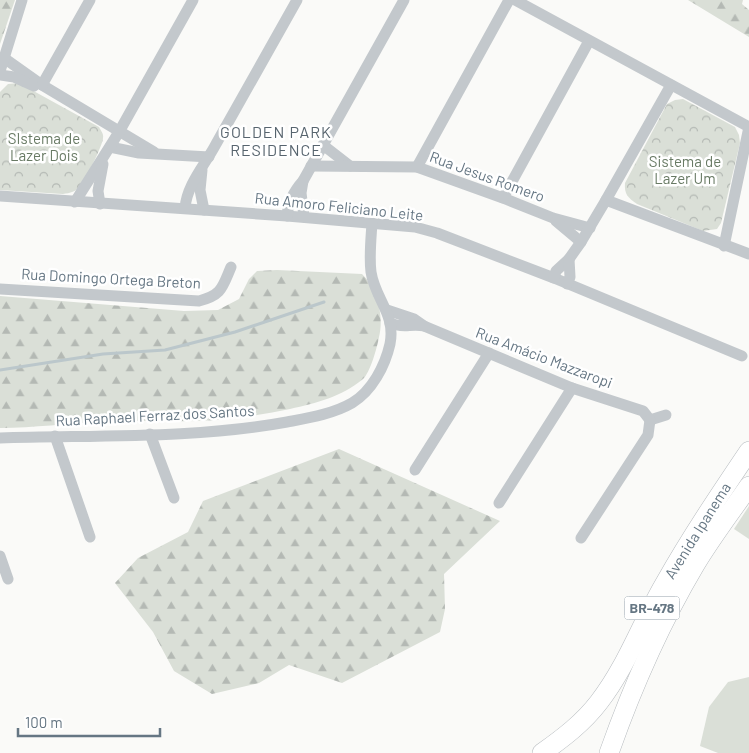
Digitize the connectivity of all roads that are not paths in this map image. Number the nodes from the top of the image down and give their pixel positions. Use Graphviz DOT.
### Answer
graph roads {
  1 [pos="22,0"];
  2 [pos="90,0"];
  3 [pos="193,0"];
  4 [pos="297,0"];
  5 [pos="404,0"];
  6 [pos="509,0"];
  7 [pos="515,0"];
  8 [pos="590,41"];
  9 [pos="4,58"];
  10 [pos="0,71"];
  11 [pos="0,75"];
  12 [pos="42,85"];
  13 [pos="671,85"];
  14 [pos="749,127"];
  15 [pos="119,132"];
  16 [pos="323,145"];
  17 [pos="108,149"];
  18 [pos="154,152"];
  19 [pos="209,157"];
  20 [pos="311,166"];
  21 [pos="350,166"];
  22 [pos="417,167"];
  23 [pos="202,168"];
  24 [pos="303,181"];
  25 [pos="0,196"];
  26 [pos="503,198"];
  27 [pos="606,200"];
  28 [pos="75,202"];
  29 [pos="100,204"];
  30 [pos="185,208"];
  31 [pos="204,210"];
  32 [pos="287,216"];
  33 [pos="304,217"];
  34 [pos="552,218"];
  35 [pos="372,223"];
  36 [pos="590,228"];
  37 [pos="581,242"];
  38 [pos="724,246"];
  39 [pos="749,254"];
  40 [pos="569,259"];
  41 [pos="231,267"];
  42 [pos="554,278"];
  43 [pos="567,284"];
  44 [pos="0,289"];
  45 [pos="387,310"];
  46 [pos="395,325"];
  47 [pos="424,326"];
  48 [pos="489,353"];
  49 [pos="742,356"];
  50 [pos="572,388"];
  51 [pos="666,415"];
  52 [pos="650,420"];
  53 [pos="150,434"];
  54 [pos="55,436"];
  55 [pos="0,438"];
  56 [pos="749,451"];
  57 [pos="415,470"];
  58 [pos="749,486"];
  59 [pos="174,498"];
  60 [pos="499,503"];
  61 [pos="90,537"];
  62 [pos="581,538"];
  63 [pos="0,556"];
  64 [pos="8,579"];
  65 [pos="542,753"];
  66 [pos="609,753"];
  1 -- 9 [label="street"];
  2 -- 12 [label="street"];
  3 -- 15 [label="street"];
  4 -- 19 [label="street"];
  5 -- 16 [label="street"];
  6 -- 22 [label="street"];
  7 -- 8 [label="street"];
  8 -- 13 [label="street"];
  8 -- 26 [label="street"];
  9 -- 10 [label="street"];
  9 -- 12 [label="street"];
  11 -- 12 [label="street"];
  12 -- 15 [label="street"];
  13 -- 14 [label="street"];
  13 -- 27 [label="street"];
  14 -- 38 [label="street"];
  15 -- 17 [label="street"];
  15 -- 18 [label="street"];
  16 -- 20 [label="street"];
  16 -- 21 [label="street"];
  17 -- 18 [label="street"];
  17 -- 28 [label="street"];
  17 -- 29 [label="street"];
  18 -- 19 [label="street"];
  19 -- 23 [label="street"];
  20 -- 21 [label="street, Rua Jesus Romero"];
  20 -- 24 [label="street"];
  21 -- 22 [label="street, Rua Jesus Romero"];
  22 -- 26 [label="street, Rua Jesus Romero"];
  23 -- 30 [label="street"];
  23 -- 31 [label="street"];
  24 -- 32 [label="street"];
  24 -- 33 [label="street"];
  25 -- 28 [label="street, Rua Amoro Feliciano Leite"];
  26 -- 34 [label="street, Rua Jesus Romero"];
  27 -- 36 [label="street"];
  27 -- 38 [label="street"];
  28 -- 29 [label="street, Rua Amoro Feliciano Leite"];
  29 -- 30 [label="street, Rua Amoro Feliciano Leite"];
  30 -- 31 [label="street, Rua Amoro Feliciano Leite"];
  31 -- 32 [label="street, Rua Amoro Feliciano Leite"];
  32 -- 33 [label="street, Rua Amoro Feliciano Leite"];
  33 -- 35 [label="street, Rua Amoro Feliciano Leite"];
  34 -- 36 [label="street, Rua Jesus Romero"];
  34 -- 37 [label="street, Rua Jesus Romero"];
  35 -- 42 [label="street, Rua Amoro Feliciano Leite"];
  35 -- 45 [label="street, Rua Raphael Ferraz dos Santos"];
  36 -- 37 [label="street"];
  37 -- 40 [label="street"];
  38 -- 39 [label="street"];
  40 -- 42 [label="street"];
  40 -- 43 [label="street"];
  41 -- 44 [label="street, Rua Domingo Ortega Breton"];
  42 -- 43 [label="street, Rua Amoro Feliciano Leite"];
  43 -- 49 [label="street, Rua Amoro Feliciano Leite"];
  45 -- 46 [label="street, Rua Raphael Ferraz dos Santos"];
  45 -- 47 [label="street, Rua Amácio Mazzaropi"];
  46 -- 47 [label="street, Rua Amácio Mazzaropi"];
  46 -- 53 [label="street, Rua Raphael Ferraz dos Santos"];
  47 -- 48 [label="street, Rua Amácio Mazzaropi"];
  48 -- 50 [label="street, Rua Amácio Mazzaropi"];
  48 -- 57 [label="street"];
  50 -- 52 [label="street, Rua Amácio Mazzaropi"];
  50 -- 60 [label="street"];
  51 -- 52 [label="street"];
  52 -- 62 [label="street"];
  53 -- 54 [label="street, Rua Raphael Ferraz dos Santos"];
  53 -- 59 [label="street"];
  54 -- 55 [label="street, Rua Raphael Ferraz dos Santos"];
  54 -- 61 [label="street"];
  56 -- 65 [label="main road, Avenida Ipanema / BR-478"];
  58 -- 66 [label="main road, Avenida Ipanema / BR-478"];
  63 -- 64 [label="street"];
}
